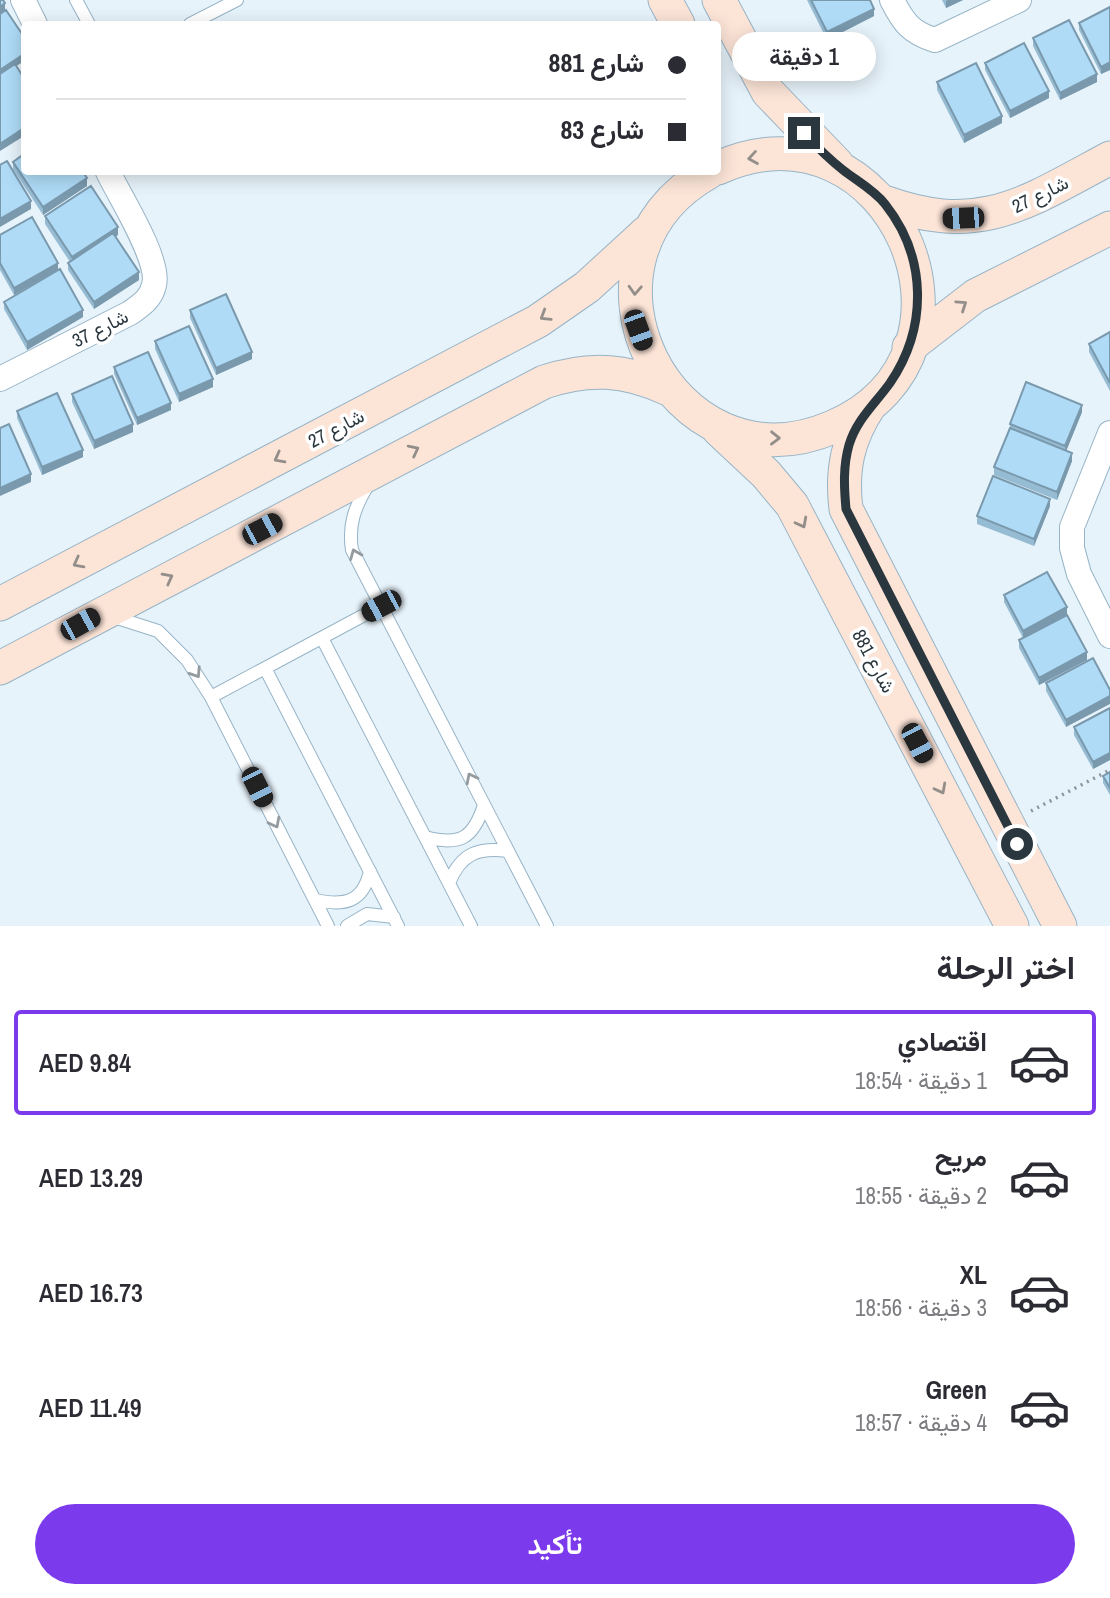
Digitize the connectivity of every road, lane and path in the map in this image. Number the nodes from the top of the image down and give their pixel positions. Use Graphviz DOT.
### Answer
graph roads {
  1 [pos="23,0"];
  2 [pos="76,0"];
  3 [pos="237,0"];
  4 [pos="665,0"];
  5 [pos="719,0"];
  6 [pos="892,0"];
  7 [pos="1019,0"];
  8 [pos="34,21"];
  9 [pos="87,21"];
  10 [pos="196,21"];
  11 [pos="676,21"];
  12 [pos="1110,158"];
  13 [pos="721,167"];
  14 [pos="844,171"];
  15 [pos="108,175"];
  16 [pos="698,176"];
  17 [pos="884,202"];
  18 [pos="653,225"];
  19 [pos="1110,228"];
  20 [pos="909,347"];
  21 [pos="0,379"];
  22 [pos="668,388"];
  23 [pos="870,405"];
  24 [pos="706,420"];
  25 [pos="1110,433"];
  26 [pos="377,469"];
  27 [pos="0,604"];
  28 [pos="381,606"];
  29 [pos="1101,606"];
  30 [pos="100,613"];
  31 [pos="1110,636"];
  32 [pos="321,638"];
  33 [pos="265,667"];
  34 [pos="0,668"];
  35 [pos="211,696"];
  36 [pos="1110,770"];
  37 [pos="484,805"];
  38 [pos="1007,823"];
  39 [pos="425,837"];
  40 [pos="508,851"];
  41 [pos="370,871"];
  42 [pos="449,883"];
  43 [pos="991,885"];
  44 [pos="315,900"];
  45 [pos="396,922"];
  46 [pos="328,926"];
  47 [pos="347,926"];
  48 [pos="471,926"];
  49 [pos="547,926"];
  50 [pos="1000,926"];
  51 [pos="1012,926"];
  52 [pos="1059,926"];
  1 -- 8 [label="street"];
  2 -- 9 [label="lane"];
  3 -- 10 [label="lane"];
  4 -- 11 [label="main road"];
  5 -- 14 [label="main road"];
  6 -- 7 [label="street"];
  12 -- 17 [label="main road, شارع 27"];
  14 -- 13 [label="main road, one-way"];
  14 -- 17 [label="main road"];
  15 -- 21 [label="street, شارع 37"];
  16 -- 18 [label="main road"];
  17 -- 20 [label="main road"];
  18 -- 22 [label="main road, one-way"];
  18 -- 27 [label="main road, شارع 27, one-way"];
  20 -- 19 [label="main road, one-way"];
  20 -- 23 [label="main road"];
  22 -- 24 [label="main road, شارع 881"];
  26 -- 22 [label="main road, one-way"];
  24 -- 23 [label="main road, one-way"];
  23 -- 38 [label="main road"];
  24 -- 43 [label="main road, شارع 881, one-way"];
  25 -- 29 [label="street"];
  28 -- 26 [label="lane, one-way"];
  30 -- 26 [label="main road, one-way"];
  28 -- 32 [label="lane"];
  37 -- 28 [label="lane, one-way"];
  29 -- 31 [label="street"];
  30 -- 34 [label="main road"];
  30 -- 35 [label="lane, one-way"];
  32 -- 33 [label="lane"];
  32 -- 39 [label="lane"];
  33 -- 35 [label="lane"];
  33 -- 41 [label="lane"];
  35 -- 44 [label="lane, one-way"];
  36 -- 38 [label="path"];
  37 -- 39 [label="lane"];
  37 -- 40 [label="lane"];
  38 -- 52 [label="main road"];
  39 -- 42 [label="lane"];
  40 -- 42 [label="lane"];
  40 -- 49 [label="lane"];
  41 -- 44 [label="lane"];
  41 -- 45 [label="lane"];
  42 -- 48 [label="lane"];
  43 -- 50 [label="street"];
  43 -- 51 [label="main road, شارع 881"];
  44 -- 46 [label="lane"];
  45 -- 47 [label="lane"];
}
